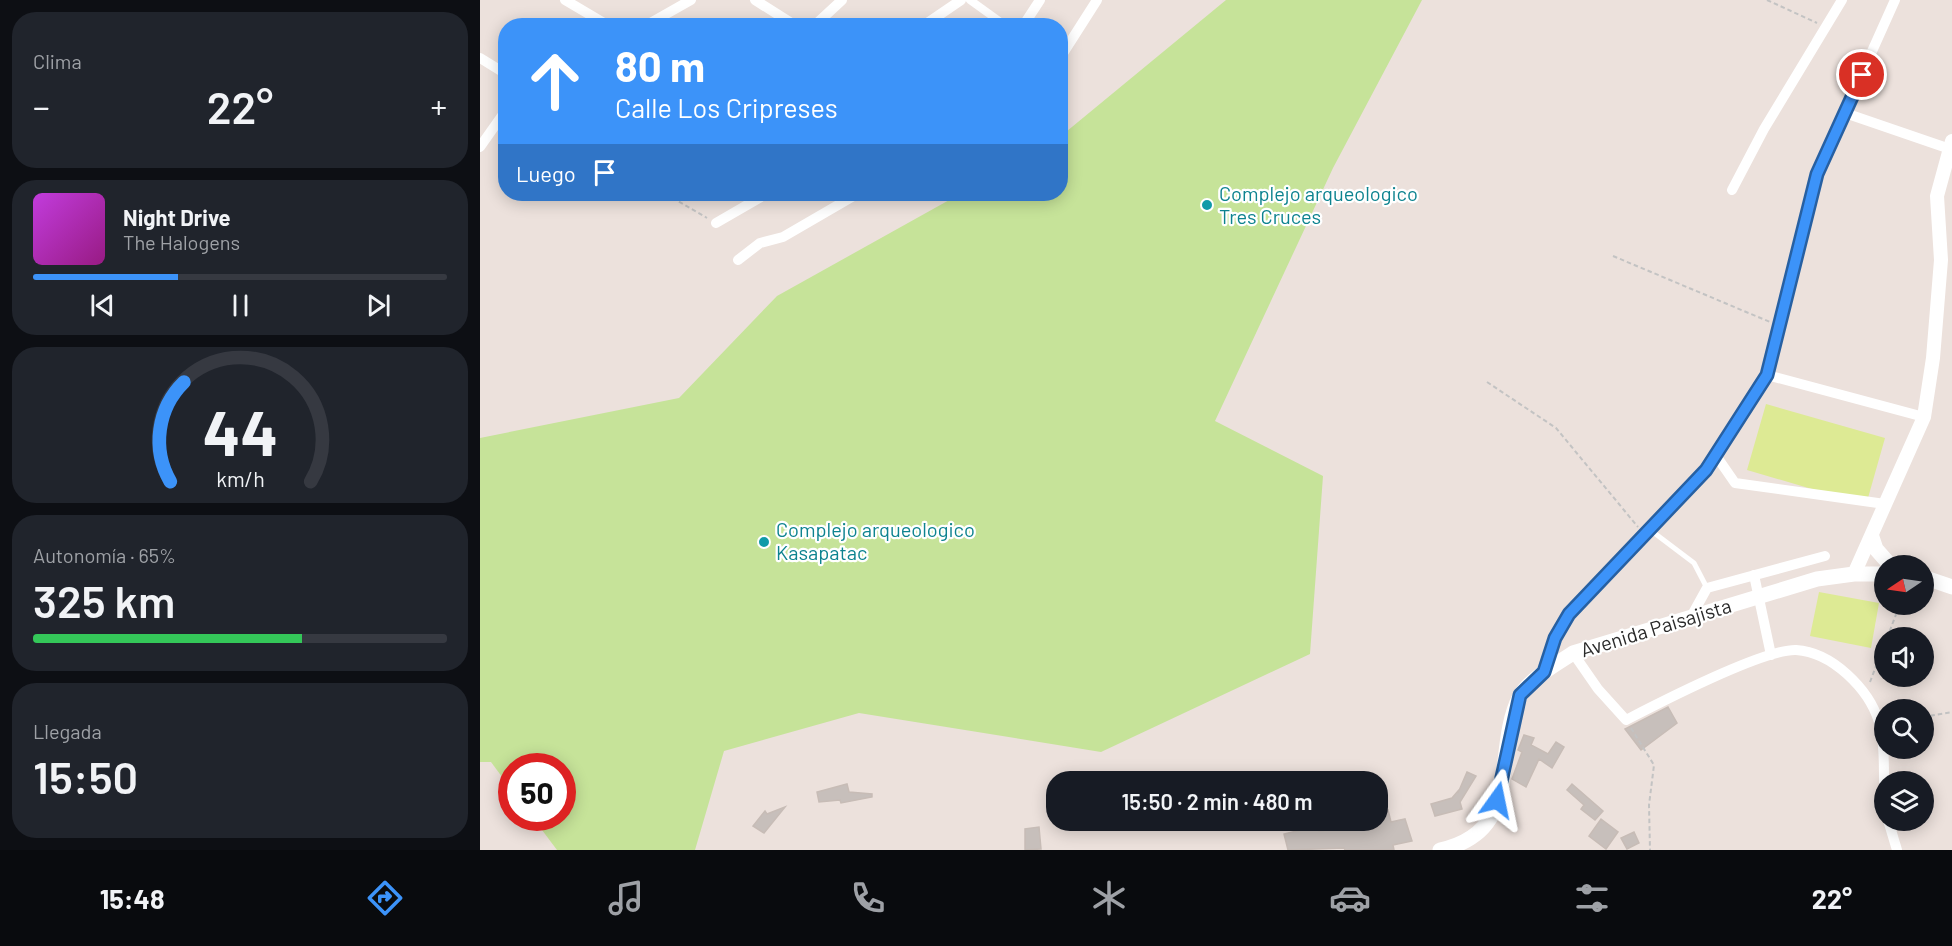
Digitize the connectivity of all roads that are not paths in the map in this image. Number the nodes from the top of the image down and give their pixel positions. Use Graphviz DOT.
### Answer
graph roads {
  1 [pos="565,0"];
  2 [pos="691,0"];
  3 [pos="755,0"];
  4 [pos="842,0"];
  5 [pos="961,0"];
  6 [pos="970,0"];
  7 [pos="1040,0"];
  8 [pos="1097,0"];
  9 [pos="1842,0"];
  10 [pos="1895,0"];
  11 [pos="595,18"];
  12 [pos="659,18"];
  13 [pos="783,18"];
  14 [pos="823,18"];
  15 [pos="935,18"];
  16 [pos="995,18"];
  17 [pos="1028,18"];
  18 [pos="1068,45"];
  19 [pos="480,58"];
  20 [pos="498,69"];
  21 [pos="1845,113"];
  22 [pos="498,121"];
  23 [pos="1951,145"];
  24 [pos="480,147"];
  25 [pos="1732,190"];
  26 [pos="754,201"];
  27 [pos="844,201"];
  28 [pos="716,223"];
  29 [pos="738,260"];
  30 [pos="1767,375"];
  31 [pos="1924,417"];
  32 [pos="1717,457"];
  33 [pos="1885,504"];
  34 [pos="1646,531"];
  35 [pos="1872,537"];
  36 [pos="1882,555"];
  37 [pos="1825,556"];
  38 [pos="1854,574"];
  39 [pos="1874,574"];
  40 [pos="1754,575"];
  41 [pos="1934,581"];
  42 [pos="1952,587"];
  43 [pos="1707,588"];
  44 [pos="1760,596"];
  45 [pos="1691,617"];
  46 [pos="1573,653"];
  47 [pos="1771,655"];
  48 [pos="1544,672"];
  49 [pos="1883,771"];
  50 [pos="1891,831"];
  51 [pos="1440,850"];
  52 [pos="1897,850"];
  1 -- 11 [label="street"];
  2 -- 12 [label="street"];
  3 -- 13 [label="street"];
  4 -- 14 [label="street"];
  5 -- 15 [label="street"];
  6 -- 16 [label="street"];
  7 -- 17 [label="street"];
  8 -- 18 [label="street"];
  9 -- 25 [label="street"];
  10 -- 21 [label="street"];
  19 -- 20 [label="street"];
  21 -- 23 [label="street"];
  21 -- 30 [label="street"];
  22 -- 24 [label="street"];
  23 -- 31 [label="street"];
  26 -- 28 [label="street"];
  27 -- 29 [label="street"];
  30 -- 31 [label="street"];
  30 -- 32 [label="street"];
  31 -- 33 [label="street"];
  32 -- 33 [label="street"];
  32 -- 34 [label="street"];
  33 -- 35 [label="street"];
  34 -- 43 [label="lane"];
  34 -- 48 [label="street"];
  35 -- 36 [label="main road"];
  35 -- 38 [label="street"];
  37 -- 40 [label="street"];
  38 -- 39 [label="main road, Avenida Paisajista"];
  38 -- 44 [label="main road, Avenida Paisajista"];
  40 -- 43 [label="street"];
  40 -- 44 [label="street"];
  41 -- 42 [label="main road"];
  43 -- 45 [label="street"];
  44 -- 45 [label="main road, Avenida Paisajista"];
  44 -- 47 [label="street"];
  45 -- 46 [label="main road, Avenida Paisajista"];
  46 -- 47 [label="street"];
  46 -- 48 [label="main road, Avenida Paisajista"];
  47 -- 49 [label="street"];
  48 -- 51 [label="main road, Avenida Paisajista"];
  50 -- 52 [label="street"];
}
